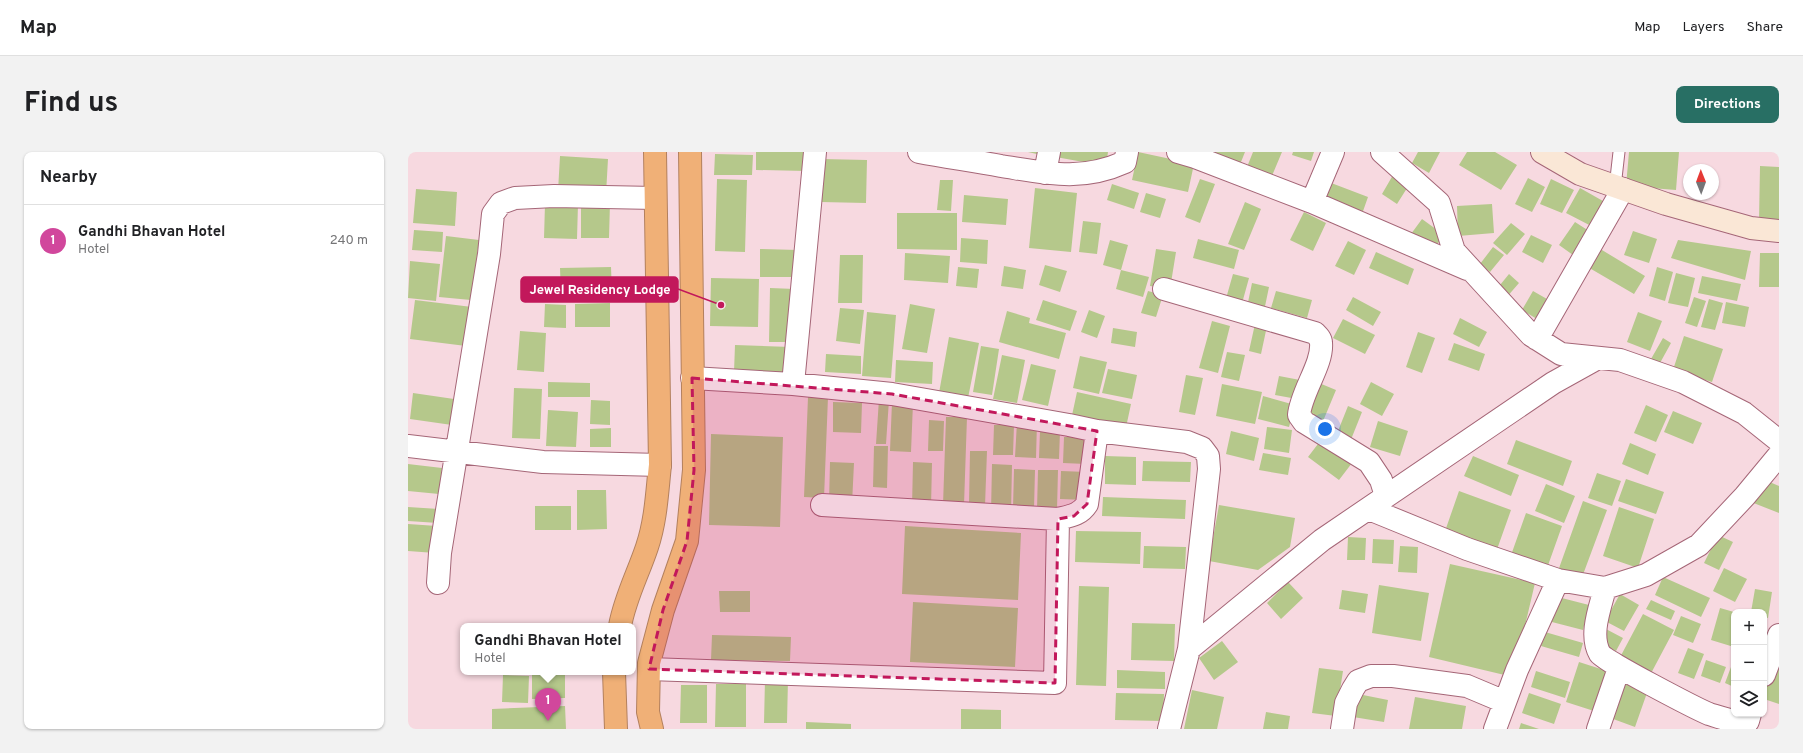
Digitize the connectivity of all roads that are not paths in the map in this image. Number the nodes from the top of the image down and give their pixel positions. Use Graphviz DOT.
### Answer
graph roads {
  1 [pos="655,152"];
  2 [pos="690,152"];
  3 [pos="815,152"];
  4 [pos="919,152"];
  5 [pos="1127,152"];
  6 [pos="1178,152"];
  7 [pos="1333,152"];
  8 [pos="1382,152"];
  9 [pos="1542,152"];
  10 [pos="1619,152"];
  11 [pos="1047,162"];
  12 [pos="1619,188"];
  13 [pos="655,198"];
  14 [pos="1312,202"];
  15 [pos="1779,231"];
  16 [pos="1471,270"];
  17 [pos="1164,290"];
  18 [pos="1537,338"];
  19 [pos="1598,358"];
  20 [pos="692,378"];
  21 [pos="793,384"];
  22 [pos="1097,432"];
  23 [pos="1779,441"];
  24 [pos="408,446"];
  25 [pos="457,451"];
  26 [pos="1779,455"];
  27 [pos="660,465"];
  28 [pos="1386,496"];
  29 [pos="822,505"];
  30 [pos="1368,509"];
  31 [pos="1058,519"];
  32 [pos="1558,580"];
  33 [pos="438,583"];
  34 [pos="1605,588"];
  35 [pos="621,623"];
  36 [pos="1779,635"];
  37 [pos="1189,649"];
  38 [pos="1767,667"];
  39 [pos="1619,668"];
  40 [pos="649,670"];
  41 [pos="614,675"];
  42 [pos="1505,702"];
  43 [pos="1749,717"];
  44 [pos="616,729"];
  45 [pos="652,729"];
  46 [pos="1169,729"];
  47 [pos="1342,729"];
  48 [pos="1495,729"];
  49 [pos="1598,729"];
  1 -- 13 [label="highway"];
  2 -- 20 [label="highway"];
  3 -- 21 [label="street"];
  4 -- 11 [label="street"];
  5 -- 11 [label="street"];
  6 -- 14 [label="street"];
  7 -- 14 [label="street"];
  8 -- 16 [label="street"];
  9 -- 12 [label="street"];
  10 -- 12 [label="lane"];
  12 -- 15 [label="street"];
  12 -- 18 [label="street"];
  13 -- 25 [label="street"];
  13 -- 27 [label="highway"];
  14 -- 16 [label="street"];
  16 -- 18 [label="street"];
  17 -- 28 [label="street"];
  18 -- 19 [label="street"];
  19 -- 23 [label="street"];
  19 -- 28 [label="street"];
  20 -- 21 [label="street"];
  20 -- 40 [label="highway"];
  21 -- 22 [label="street"];
  22 -- 31 [label="street"];
  22 -- 37 [label="street"];
  24 -- 25 [label="street"];
  25 -- 27 [label="street"];
  25 -- 33 [label="street"];
  26 -- 34 [label="street"];
  27 -- 35 [label="highway"];
  28 -- 30 [label="street"];
  29 -- 31 [label="street"];
  30 -- 32 [label="street"];
  30 -- 37 [label="street"];
  31 -- 40 [label="street"];
  32 -- 34 [label="street"];
  32 -- 42 [label="street"];
  34 -- 39 [label="street"];
  36 -- 38 [label="street"];
  37 -- 46 [label="street"];
  39 -- 43 [label="street"];
  39 -- 49 [label="street"];
  40 -- 45 [label="highway"];
  41 -- 44 [label="highway"];
  42 -- 47 [label="street"];
  42 -- 48 [label="street"];
}
